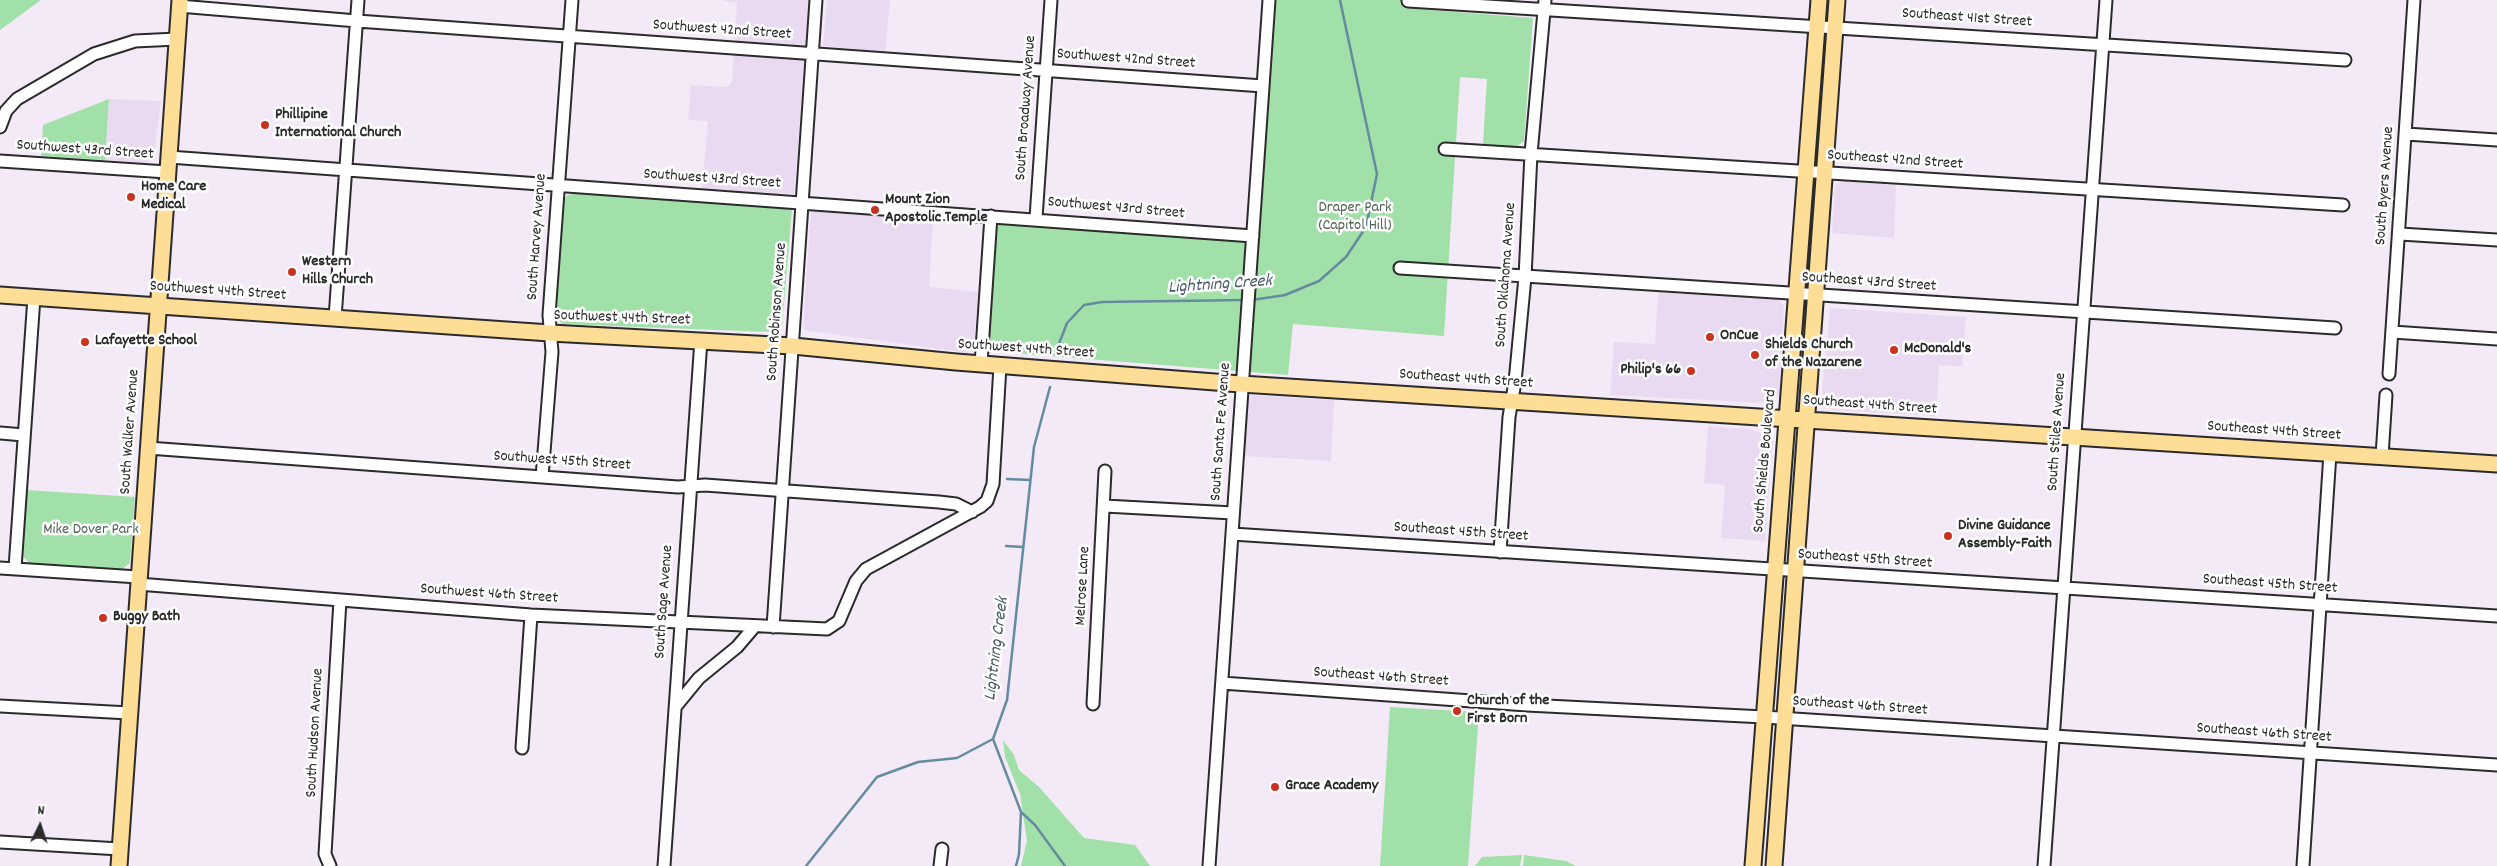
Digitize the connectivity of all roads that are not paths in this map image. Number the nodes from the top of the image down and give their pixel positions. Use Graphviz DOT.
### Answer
graph roads {
  1 [pos="358,0"];
  2 [pos="572,0"];
  3 [pos="816,0"];
  4 [pos="1051,0"];
  5 [pos="1269,0"];
  6 [pos="1820,0"];
  7 [pos="1837,0"];
  8 [pos="2106,0"];
  9 [pos="2414,0"];
  10 [pos="1408,1"];
  11 [pos="179,3"];
  12 [pos="1545,4"];
  13 [pos="357,21"];
  14 [pos="1818,26"];
  15 [pos="1835,27"];
  16 [pos="569,37"];
  17 [pos="177,39"];
  18 [pos="2102,44"];
  19 [pos="812,54"];
  20 [pos="2345,60"];
  21 [pos="1046,70"];
  22 [pos="1262,86"];
  23 [pos="0,127"];
  24 [pos="2406,134"];
  25 [pos="2497,140"];
  26 [pos="1445,149"];
  27 [pos="1531,154"];
  28 [pos="169,157"];
  29 [pos="0,161"];
  30 [pos="347,169"];
  31 [pos="167,172"];
  32 [pos="1807,172"];
  33 [pos="1825,173"];
  34 [pos="558,186"];
  35 [pos="2093,190"];
  36 [pos="802,202"];
  37 [pos="2343,206"];
  38 [pos="991,216"];
  39 [pos="1036,218"];
  40 [pos="2400,234"];
  41 [pos="1253,236"];
  42 [pos="2497,240"];
  43 [pos="1400,268"];
  44 [pos="1525,277"];
  45 [pos="1798,294"];
  46 [pos="0,295"];
  47 [pos="1816,296"];
  48 [pos="34,297"];
  49 [pos="158,305"];
  50 [pos="2083,313"];
  51 [pos="335,318"];
  52 [pos="2335,328"];
  53 [pos="2392,332"];
  54 [pos="550,333"];
  55 [pos="2497,339"];
  56 [pos="700,340"];
  57 [pos="793,346"];
  58 [pos="981,364"];
  59 [pos="1000,366"];
  60 [pos="2389,374"];
  61 [pos="1241,384"];
  62 [pos="2386,395"];
  63 [pos="1512,401"];
  64 [pos="1789,418"];
  65 [pos="1807,420"];
  66 [pos="0,433"];
  67 [pos="24,435"];
  68 [pos="2074,437"];
  69 [pos="148,448"];
  70 [pos="2330,453"];
  71 [pos="2382,456"];
  72 [pos="2497,464"];
  73 [pos="1105,471"];
  74 [pos="542,477"];
  75 [pos="690,486"];
  76 [pos="782,491"];
  77 [pos="1105,506"];
  78 [pos="972,512"];
  79 [pos="1233,513"];
  80 [pos="1232,534"];
  81 [pos="1500,552"];
  82 [pos="0,568"];
  83 [pos="15,568"];
  84 [pos="1774,570"];
  85 [pos="1795,572"];
  86 [pos="138,580"];
  87 [pos="2062,588"];
  88 [pos="340,600"];
  89 [pos="2321,604"];
  90 [pos="531,615"];
  91 [pos="2497,616"];
  92 [pos="680,621"];
  93 [pos="755,626"];
  94 [pos="773,627"];
  95 [pos="1222,683"];
  96 [pos="1093,704"];
  97 [pos="0,706"];
  98 [pos="675,707"];
  99 [pos="129,713"];
  100 [pos="1764,717"];
  101 [pos="1785,718"];
  102 [pos="2053,737"];
  103 [pos="522,748"];
  104 [pos="2311,753"];
  105 [pos="2497,765"];
  106 [pos="0,842"];
  107 [pos="120,849"];
  108 [pos="942,849"];
  109 [pos="119,866"];
  110 [pos="330,866"];
  111 [pos="664,866"];
  112 [pos="940,866"];
  113 [pos="1209,866"];
  114 [pos="1753,866"];
  115 [pos="1774,866"];
  116 [pos="2044,866"];
  117 [pos="2303,866"];
  1 -- 13 [label="street"];
  2 -- 16 [label="street, South Harvey Avenue"];
  3 -- 19 [label="street, South Robinson Avenue"];
  4 -- 21 [label="street, South Broadway Avenue"];
  5 -- 22 [label="street, South Santa Fe Avenue"];
  6 -- 14 [label="main road, South Shields Boulevard"];
  7 -- 15 [label="main road"];
  8 -- 18 [label="street, South Stiles Avenue"];
  9 -- 24 [label="street, South Byers Avenue"];
  10 -- 12 [label="street, Southeast 41st Street"];
  11 -- 13 [label="street, Southwest 42nd Street"];
  11 -- 17 [label="main road, South Walker Avenue"];
  12 -- 14 [label="street, Southeast 41st Street"];
  12 -- 27 [label="street, South Oklahoma Avenue"];
  13 -- 16 [label="street, Southwest 42nd Street"];
  13 -- 30 [label="street"];
  14 -- 15 [label="street, Southeast 41st Street"];
  14 -- 32 [label="main road, South Shields Boulevard"];
  15 -- 18 [label="street, Southeast 41st Street"];
  15 -- 33 [label="main road"];
  16 -- 19 [label="street, Southwest 42nd Street"];
  16 -- 34 [label="street, South Harvey Avenue"];
  17 -- 23 [label="street"];
  17 -- 28 [label="main road, South Walker Avenue"];
  18 -- 20 [label="street, Southeast 41st Street"];
  18 -- 35 [label="street, South Stiles Avenue"];
  19 -- 21 [label="street, Southwest 42nd Street"];
  19 -- 36 [label="street, South Robinson Avenue"];
  21 -- 22 [label="street, Southwest 42nd Street"];
  21 -- 39 [label="street, South Broadway Avenue"];
  22 -- 41 [label="street, South Santa Fe Avenue"];
  24 -- 25 [label="street"];
  24 -- 40 [label="street, South Byers Avenue"];
  26 -- 27 [label="street, Southeast 42nd Street"];
  27 -- 32 [label="street, Southeast 42nd Street"];
  27 -- 44 [label="street, South Oklahoma Avenue"];
  28 -- 30 [label="street, Southwest 43rd Street"];
  28 -- 31 [label="main road, South Walker Avenue"];
  29 -- 31 [label="street, Southwest 43rd Street"];
  30 -- 34 [label="street, Southwest 43rd Street"];
  30 -- 51 [label="street"];
  31 -- 49 [label="main road, South Walker Avenue"];
  32 -- 33 [label="street, Southeast 42nd Street"];
  32 -- 45 [label="main road, South Shields Boulevard"];
  33 -- 35 [label="street, Southeast 42nd Street"];
  33 -- 47 [label="main road"];
  34 -- 36 [label="street, Southwest 43rd Street"];
  34 -- 54 [label="street, South Harvey Avenue"];
  35 -- 37 [label="street, Southeast 42nd Street"];
  35 -- 50 [label="street, South Stiles Avenue"];
  36 -- 38 [label="street, Southwest 43rd Street"];
  36 -- 57 [label="street, South Robinson Avenue"];
  38 -- 39 [label="street, Southwest 43rd Street"];
  38 -- 58 [label="street"];
  39 -- 41 [label="street, Southwest 43rd Street"];
  40 -- 42 [label="street"];
  40 -- 53 [label="street, South Byers Avenue"];
  41 -- 61 [label="street, South Santa Fe Avenue"];
  43 -- 44 [label="street, Southeast 43rd Street"];
  44 -- 45 [label="street, Southeast 43rd Street"];
  44 -- 63 [label="street, South Oklahoma Avenue"];
  45 -- 47 [label="street, Southeast 43rd Street"];
  45 -- 64 [label="main road, South Shields Boulevard"];
  46 -- 48 [label="main road, Southwest 44th Street"];
  47 -- 50 [label="street, Southeast 43rd Street"];
  47 -- 65 [label="main road"];
  48 -- 49 [label="main road, Southwest 44th Street"];
  48 -- 67 [label="street"];
  49 -- 51 [label="main road, Southwest 44th Street"];
  49 -- 69 [label="main road, South Walker Avenue"];
  50 -- 52 [label="street, Southeast 43rd Street"];
  50 -- 68 [label="street, South Stiles Avenue"];
  51 -- 54 [label="main road, Southwest 44th Street"];
  53 -- 55 [label="street"];
  53 -- 60 [label="street, South Byers Avenue"];
  54 -- 56 [label="main road, Southwest 44th Street"];
  54 -- 74 [label="street, South Harvey Avenue"];
  56 -- 57 [label="main road, Southwest 44th Street"];
  56 -- 75 [label="street, South Sage Avenue"];
  57 -- 58 [label="main road, Southwest 44th Street"];
  57 -- 76 [label="street, South Robinson Avenue"];
  58 -- 59 [label="main road, Southwest 44th Street"];
  59 -- 61 [label="main road, Southwest 44th Street"];
  59 -- 78 [label="street"];
  61 -- 63 [label="main road, Southeast 44th Street"];
  61 -- 79 [label="street, South Santa Fe Avenue"];
  62 -- 71 [label="street"];
  63 -- 64 [label="main road, Southeast 44th Street"];
  63 -- 81 [label="street, South Oklahoma Avenue"];
  64 -- 65 [label="main road, Southeast 44th Street"];
  64 -- 84 [label="main road, South Shields Boulevard"];
  65 -- 68 [label="main road, Southeast 44th Street"];
  65 -- 85 [label="main road"];
  66 -- 67 [label="street"];
  67 -- 83 [label="street"];
  68 -- 70 [label="main road, Southeast 44th Street"];
  68 -- 87 [label="street, South Stiles Avenue"];
  69 -- 74 [label="street, Southwest 45th Street"];
  69 -- 86 [label="main road, South Walker Avenue"];
  70 -- 71 [label="main road, Southeast 44th Street"];
  70 -- 89 [label="street"];
  71 -- 72 [label="main road, Southeast 44th Street"];
  73 -- 77 [label="street, Melrose Lane"];
  74 -- 75 [label="street, Southwest 45th Street"];
  75 -- 76 [label="street, Southwest 45th Street"];
  75 -- 92 [label="street, South Sage Avenue"];
  76 -- 78 [label="street, Southwest 45th Street"];
  76 -- 94 [label="street, South Robinson Avenue"];
  77 -- 79 [label="street"];
  77 -- 96 [label="street, Melrose Lane"];
  78 -- 94 [label="street, Southwest 46th Street"];
  79 -- 80 [label="street, South Santa Fe Avenue"];
  80 -- 81 [label="street, Southeast 45th Street"];
  80 -- 95 [label="street, South Santa Fe Avenue"];
  81 -- 84 [label="street, Southeast 45th Street"];
  82 -- 83 [label="street, Southwest 46th Street"];
  83 -- 86 [label="street, Southwest 46th Street"];
  84 -- 85 [label="street, Southeast 45th Street"];
  84 -- 100 [label="main road, South Shields Boulevard"];
  85 -- 87 [label="street, Southeast 45th Street"];
  85 -- 101 [label="main road"];
  86 -- 88 [label="street, Southwest 46th Street"];
  86 -- 99 [label="main road, South Walker Avenue"];
  87 -- 89 [label="street, Southeast 45th Street"];
  87 -- 102 [label="street, South Stiles Avenue"];
  88 -- 90 [label="street, Southwest 46th Street"];
  88 -- 110 [label="street, South Hudson Avenue"];
  89 -- 91 [label="street, Southeast 45th Street"];
  89 -- 104 [label="street"];
  90 -- 92 [label="street, Southwest 46th Street"];
  90 -- 103 [label="street"];
  92 -- 93 [label="street, Southwest 46th Street"];
  92 -- 98 [label="street, South Sage Avenue"];
  93 -- 94 [label="street, Southwest 46th Street"];
  93 -- 98 [label="street"];
  95 -- 100 [label="street, Southeast 46th Street"];
  95 -- 113 [label="street, South Santa Fe Avenue"];
  97 -- 99 [label="street"];
  98 -- 111 [label="street, South Sage Avenue"];
  99 -- 107 [label="main road, South Walker Avenue"];
  100 -- 101 [label="street, Southeast 46th Street"];
  100 -- 114 [label="main road, South Shields Boulevard"];
  101 -- 102 [label="street, Southeast 46th Street"];
  101 -- 115 [label="main road"];
  102 -- 104 [label="street, Southeast 46th Street"];
  102 -- 116 [label="street, South Stiles Avenue"];
  104 -- 105 [label="street, Southeast 46th Street"];
  104 -- 117 [label="street"];
  106 -- 107 [label="street"];
  107 -- 109 [label="main road, South Walker Avenue"];
  108 -- 112 [label="street"];
}
